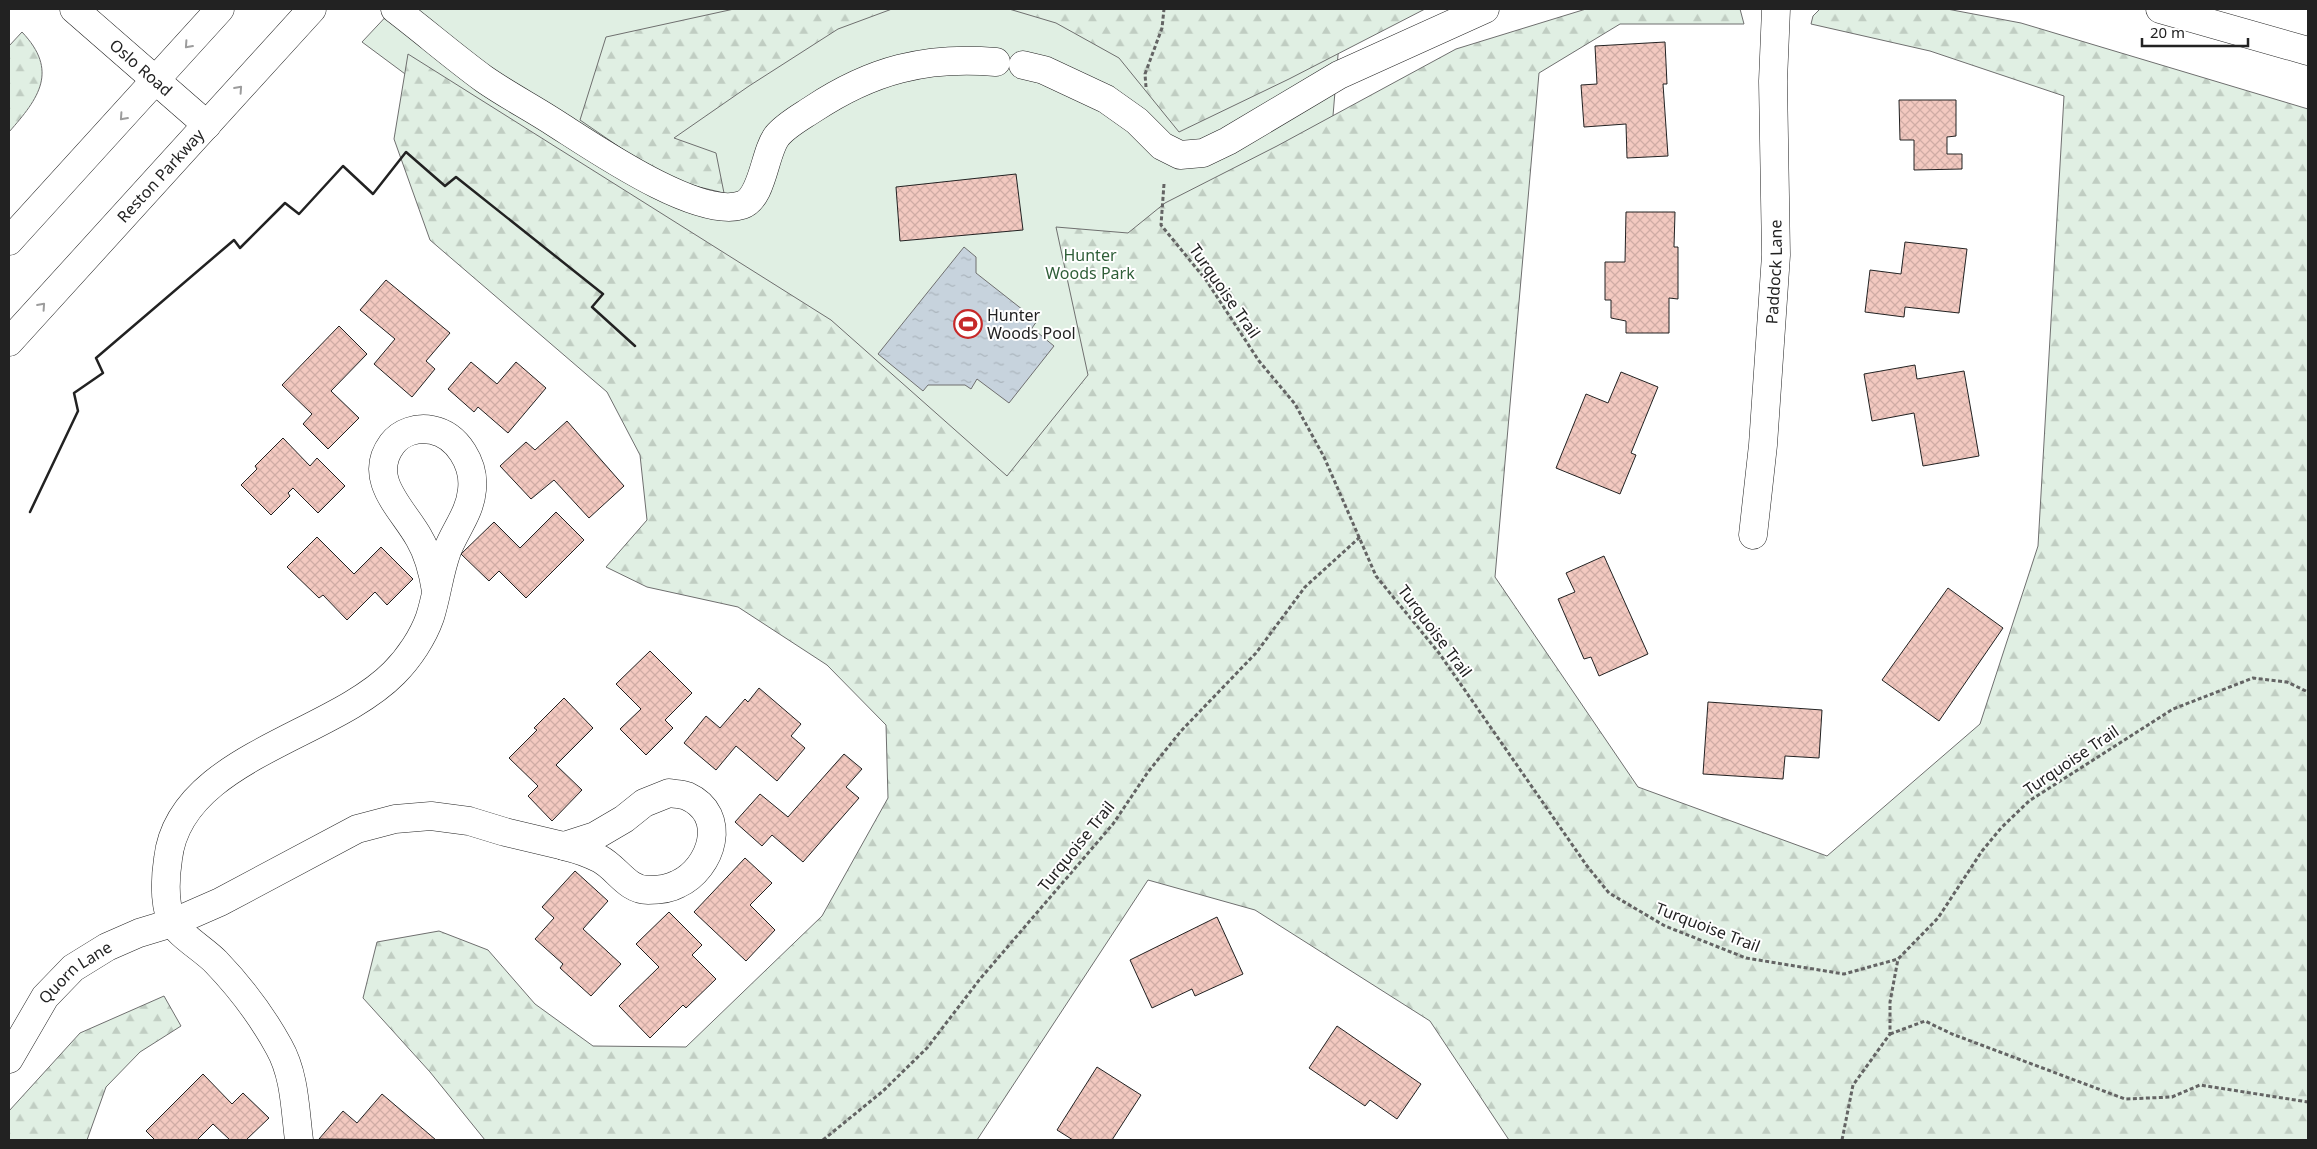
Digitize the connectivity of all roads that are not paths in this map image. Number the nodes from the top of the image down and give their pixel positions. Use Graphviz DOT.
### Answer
graph roads {
  1 [pos="74,9"];
  2 [pos="220,9"];
  3 [pos="312,9"];
  4 [pos="395,9"];
  5 [pos="1483,9"];
  6 [pos="1776,9"];
  7 [pos="2160,9"];
  8 [pos="2308,51"];
  9 [pos="996,62"];
  10 [pos="1023,65"];
  11 [pos="156,81"];
  12 [pos="207,125"];
  13 [pos="9,241"];
  14 [pos="9,342"];
  15 [pos="1753,535"];
  16 [pos="436,591"];
  17 [pos="564,846"];
  18 [pos="172,923"];
  19 [pos="9,1059"];
  20 [pos="295,1111"];
  21 [pos="286,1140"];
  22 [pos="299,1140"];
  1 -- 11 [label="street, Oslo Road"];
  2 -- 11 [label="street, one-way"];
  12 -- 3 [label="street, Reston Parkway, one-way"];
  4 -- 9 [label="street"];
  5 -- 10 [label="street"];
  6 -- 15 [label="street, Paddock Lane"];
  7 -- 8 [label="street"];
  11 -- 12 [label="street, Oslo Road"];
  11 -- 13 [label="street, one-way"];
  14 -- 12 [label="street, Reston Parkway, one-way"];
  16 -- 16 [label="street"];
  16 -- 18 [label="street"];
  17 -- 17 [label="street, Quorn Lane"];
  17 -- 18 [label="street, Quorn Lane"];
  18 -- 19 [label="street, Quorn Lane"];
  18 -- 20 [label="street"];
  20 -- 21 [label="street"];
  20 -- 22 [label="street"];
}
